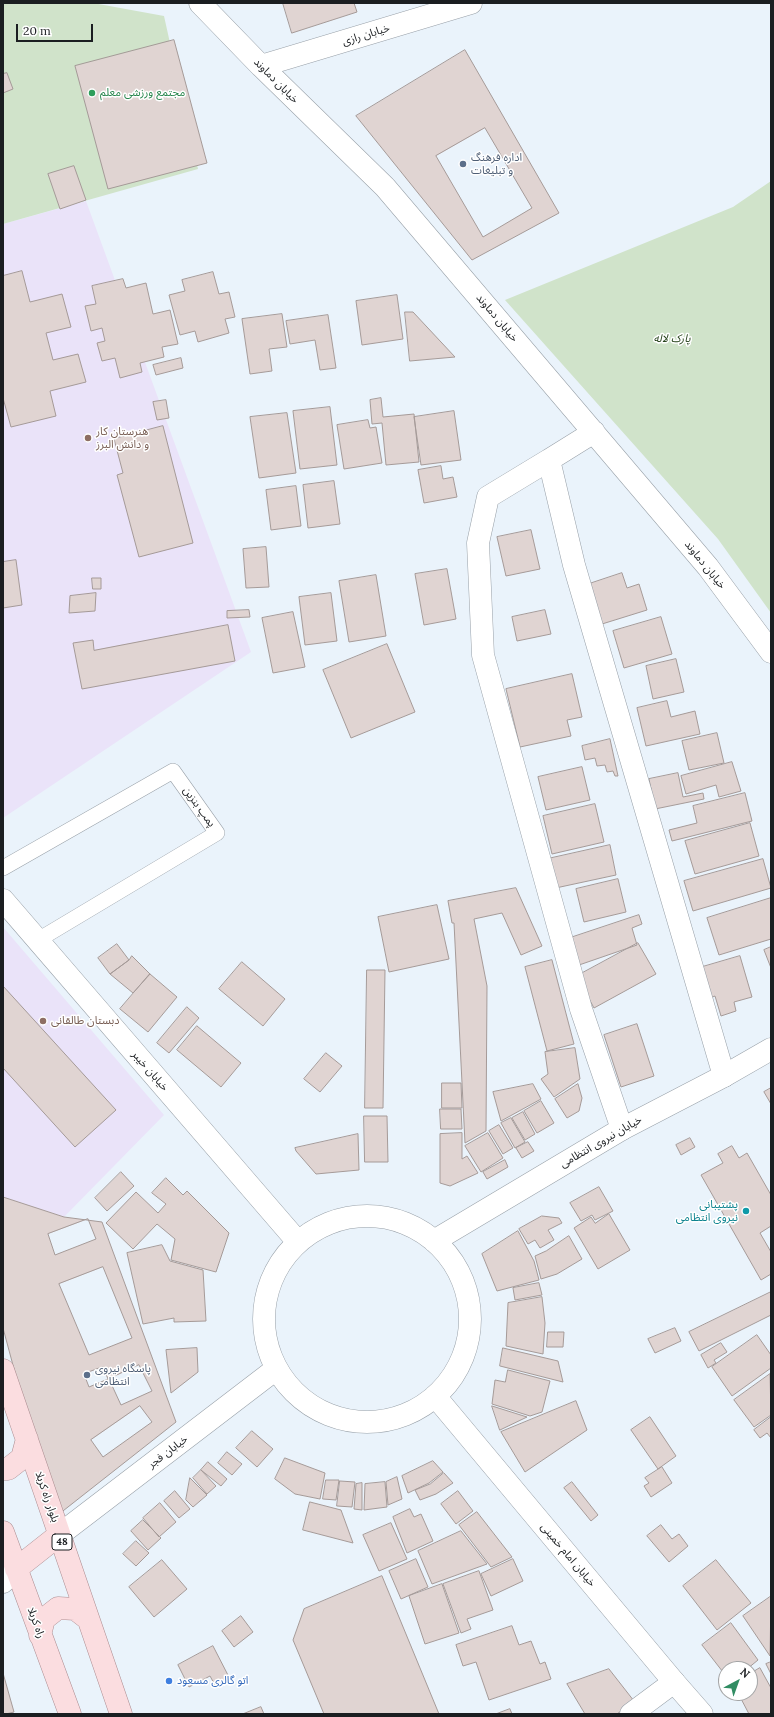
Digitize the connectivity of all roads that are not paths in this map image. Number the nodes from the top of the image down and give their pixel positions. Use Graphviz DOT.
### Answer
graph roads {
  1 [pos="200,3"];
  2 [pos="471,3"];
  3 [pos="261,66"];
  4 [pos="594,432"];
  5 [pos="549,460"];
  6 [pos="771,652"];
  7 [pos="3,868"];
  8 [pos="3,900"];
  9 [pos="38,940"];
  10 [pos="771,1049"];
  11 [pos="724,1076"];
  12 [pos="622,1129"];
  13 [pos="434,1241"];
  14 [pos="298,1242"];
  15 [pos="276,1369"];
  16 [pos="3,1370"];
  17 [pos="436,1396"];
  18 [pos="27,1439"];
  19 [pos="3,1468"];
  20 [pos="3,1532"];
  21 [pos="60,1535"];
  22 [pos="10,1576"];
  23 [pos="88,1619"];
  24 [pos="40,1635"];
  25 [pos="674,1682"];
  26 [pos="70,1714"];
  27 [pos="121,1714"];
  28 [pos="631,1714"];
  29 [pos="702,1714"];
  1 -- 3 [label="street, خیابان دماوند"];
  2 -- 3 [label="street, خیابان رازی"];
  3 -- 4 [label="street, خیابان دماوند"];
  4 -- 5 [label="street"];
  4 -- 6 [label="street, خیابان دماوند"];
  5 -- 11 [label="street"];
  5 -- 12 [label="street"];
  7 -- 9 [label="lane, پمپ بنزین"];
  8 -- 9 [label="street, خیابان خیبر"];
  9 -- 14 [label="street, خیابان خیبر"];
  10 -- 11 [label="street, خیابان نیروی انتظامی"];
  11 -- 12 [label="street, خیابان نیروی انتظامی"];
  12 -- 13 [label="street, خیابان نیروی انتظامی"];
  13 -- 14 [label="street"];
  13 -- 17 [label="street"];
  14 -- 15 [label="street"];
  15 -- 17 [label="street"];
  15 -- 21 [label="street, خیابان فجر"];
  16 -- 18 [label="main road, بلوار راه کربلا / 48"];
  17 -- 25 [label="street, خیابان امام خمینی"];
  18 -- 19 [label="main road"];
  18 -- 21 [label="main road, بلوار راه کربلا / 48"];
  20 -- 22 [label="main road, راه کربلا"];
  21 -- 22 [label="main road"];
  21 -- 23 [label="main road, بلوار راه کربلا / 48"];
  22 -- 24 [label="main road, راه کربلا"];
  23 -- 24 [label="main road"];
  23 -- 27 [label="main road, بلوار راه کربلا / 48"];
  24 -- 26 [label="main road, راه کربلا"];
  25 -- 28 [label="street"];
  25 -- 29 [label="street, خیابان امام خمینی"];
}
